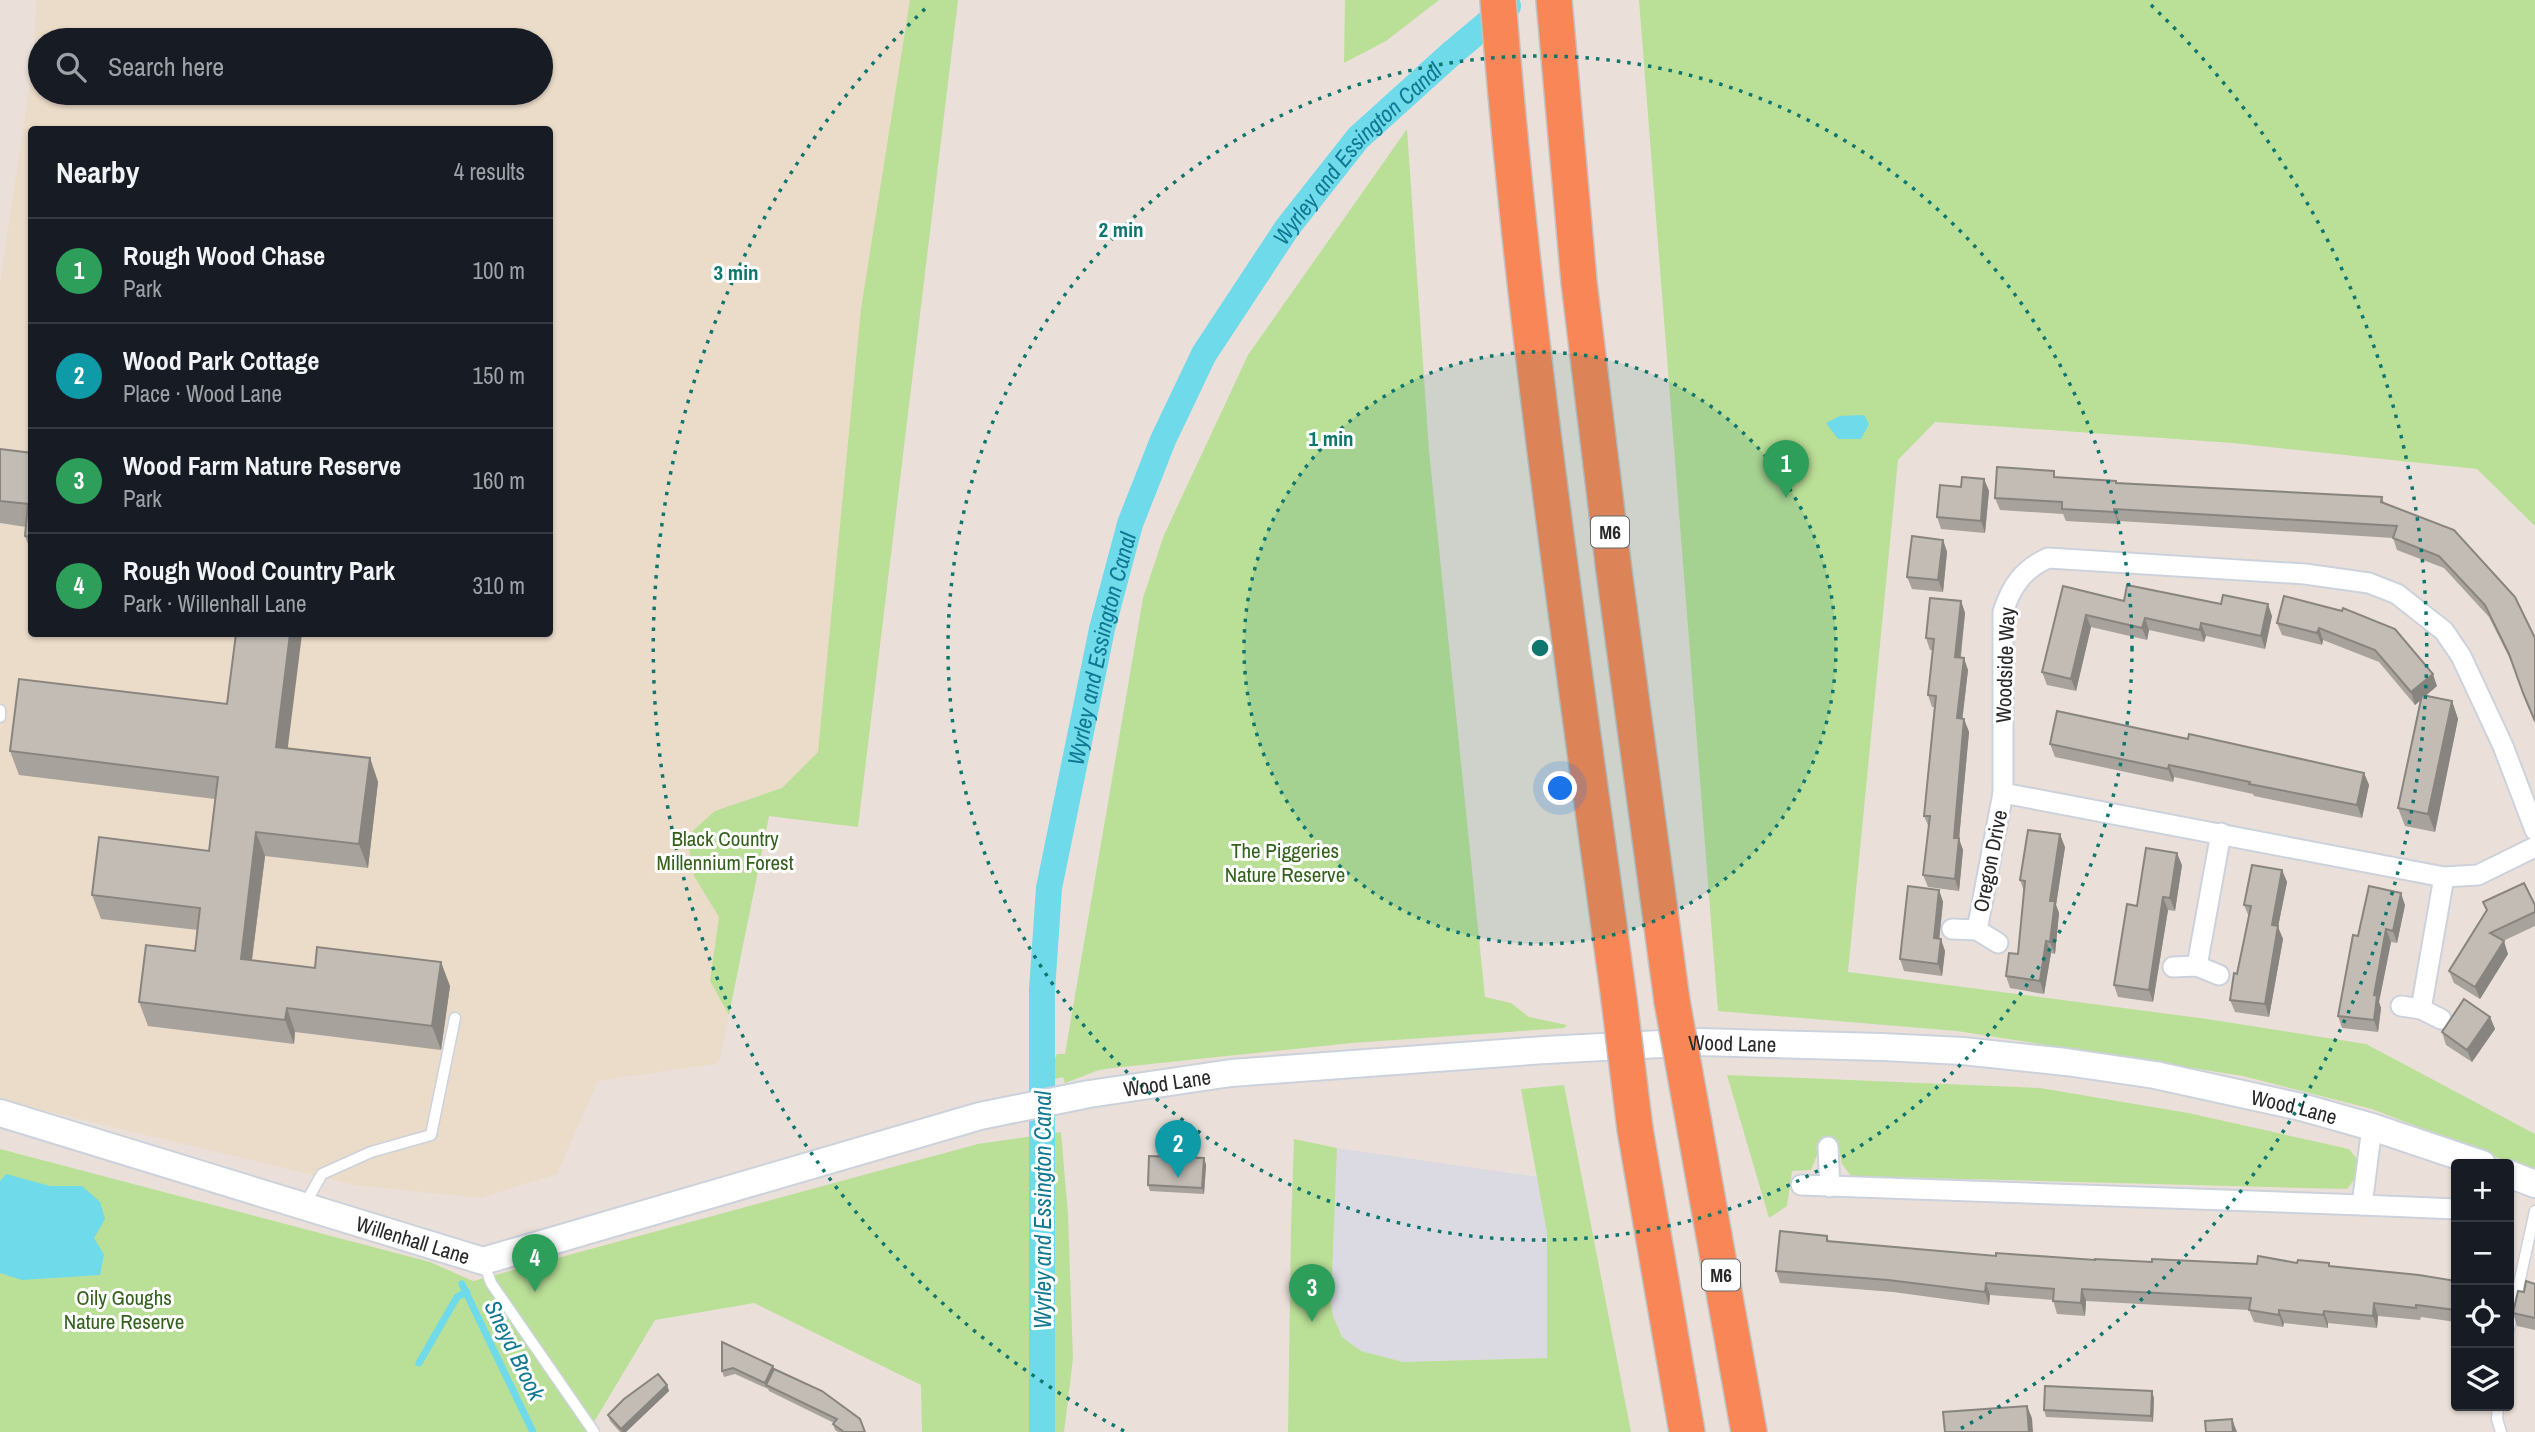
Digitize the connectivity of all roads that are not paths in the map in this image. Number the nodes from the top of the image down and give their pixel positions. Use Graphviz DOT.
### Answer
graph roads {
  1 [pos="1498,0"];
  2 [pos="1554,0"];
  3 [pos="0,710"];
  4 [pos="0,717"];
  5 [pos="2003,793"];
  6 [pos="2535,830"];
  7 [pos="2221,833"];
  8 [pos="2535,847"];
  9 [pos="2444,877"];
  10 [pos="1952,929"];
  11 [pos="1977,930"];
  12 [pos="1997,943"];
  13 [pos="2197,966"];
  14 [pos="2173,967"];
  15 [pos="2219,975"];
  16 [pos="455,1018"];
  17 [pos="2441,1019"];
  18 [pos="0,1113"];
  19 [pos="989,1115"];
  20 [pos="2372,1127"];
  21 [pos="1828,1147"];
  22 [pos="2467,1159"];
  23 [pos="2514,1176"];
  24 [pos="2535,1184"];
  25 [pos="1801,1185"];
  26 [pos="1829,1186"];
  27 [pos="2362,1205"];
  28 [pos="303,1208"];
  29 [pos="2451,1209"];
  30 [pos="2535,1211"];
  31 [pos="483,1261"];
  32 [pos="2514,1306"];
  33 [pos="2498,1411"];
  34 [pos="594,1432"];
  35 [pos="1687,1432"];
  36 [pos="1749,1432"];
  37 [pos="2501,1432"];
  1 -- 35 [label="highway, bridge"];
  2 -- 36 [label="highway, M6, bridge"];
  3 -- 4 [label="lane"];
  5 -- 6 [label="street, Woodside Way"];
  5 -- 7 [label="street"];
  5 -- 11 [label="street, Oregon Drive"];
  7 -- 9 [label="street"];
  7 -- 13 [label="street"];
  8 -- 9 [label="street"];
  9 -- 17 [label="street"];
  10 -- 11 [label="street, Oregon Drive"];
  11 -- 12 [label="street, Oregon Drive"];
  13 -- 14 [label="street"];
  13 -- 15 [label="street"];
  16 -- 28 [label="lane"];
  18 -- 28 [label="street, Willenhall Lane"];
  19 -- 20 [label="street, Wood Lane"];
  19 -- 31 [label="street, Willenhall Lane"];
  20 -- 22 [label="street, Wood Lane"];
  20 -- 27 [label="street"];
  21 -- 26 [label="street"];
  23 -- 24 [label="street"];
  25 -- 26 [label="street"];
  26 -- 27 [label="street"];
  27 -- 29 [label="street"];
  28 -- 31 [label="street, Willenhall Lane"];
  30 -- 32 [label="lane"];
  31 -- 34 [label="lane"];
  33 -- 37 [label="lane"];
}
